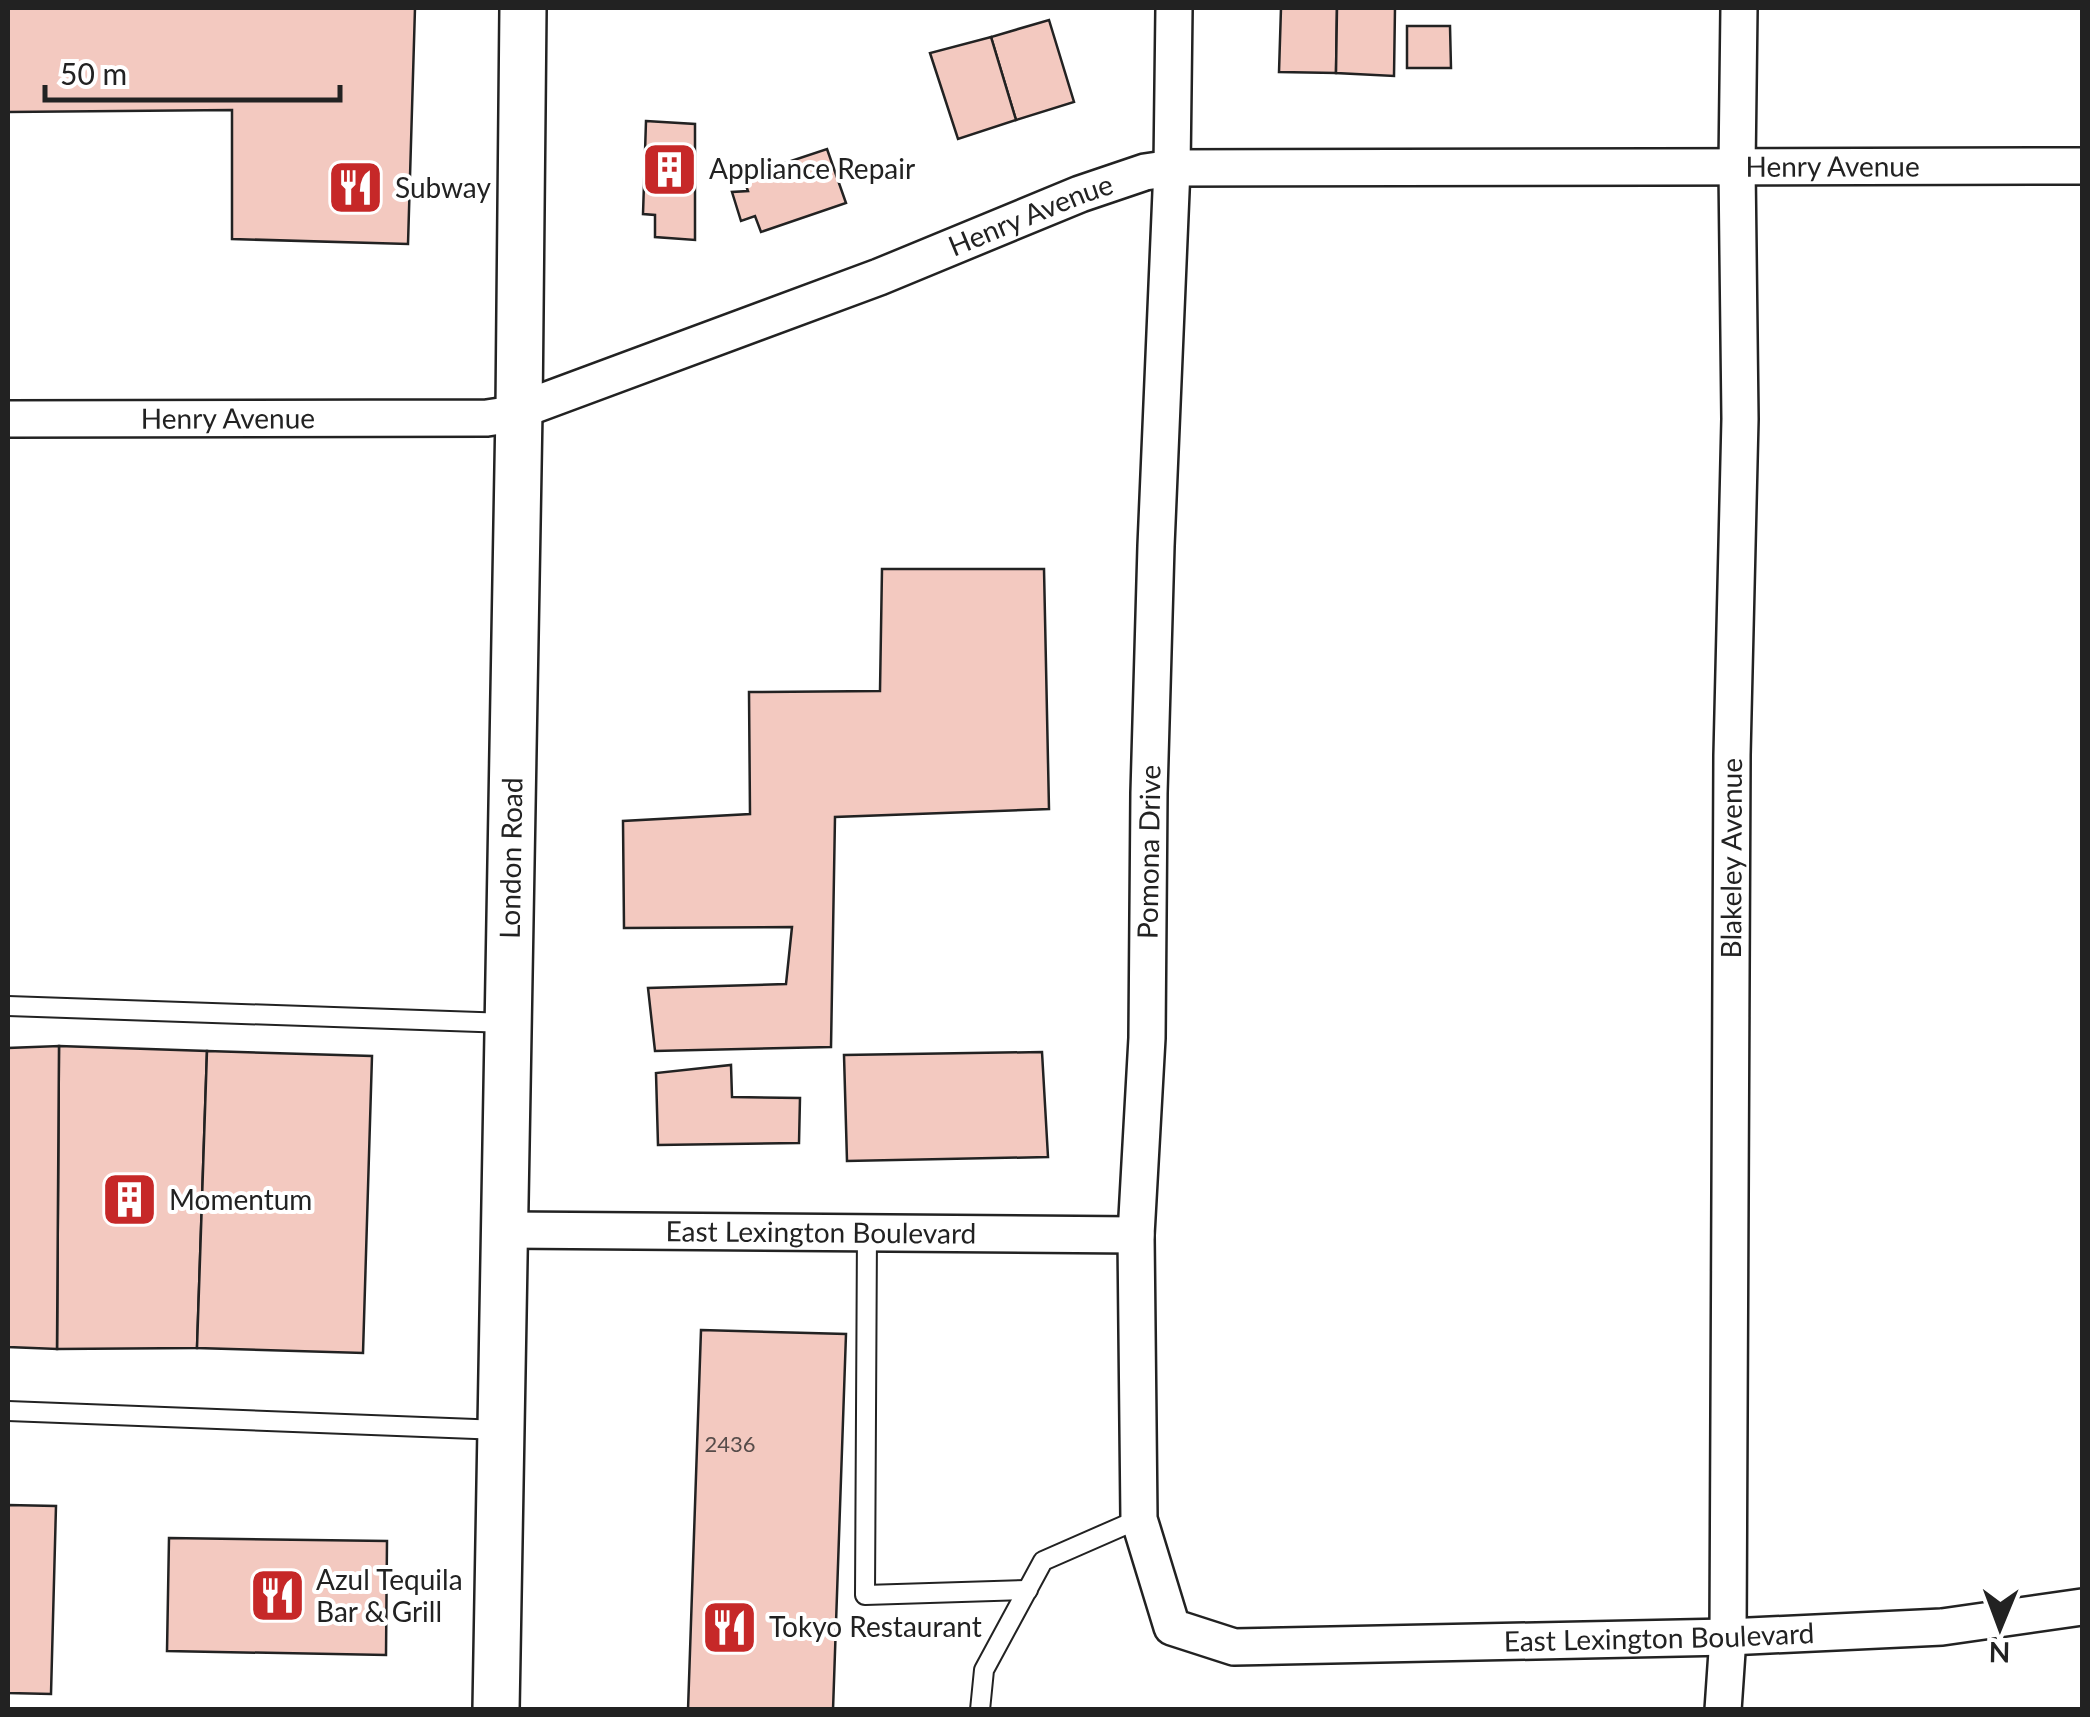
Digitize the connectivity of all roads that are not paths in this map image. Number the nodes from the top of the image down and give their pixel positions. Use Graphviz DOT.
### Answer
graph roads {
  1 [pos="523,8"];
  2 [pos="1174,8"];
  3 [pos="1739,8"];
  4 [pos="2082,166"];
  5 [pos="1737,167"];
  6 [pos="1172,168"];
  7 [pos="520,411"];
  8 [pos="8,419"];
  9 [pos="8,1006"];
  10 [pos="508,1023"];
  11 [pos="506,1230"];
  12 [pos="868,1232"];
  13 [pos="1136,1234"];
  14 [pos="8,1412"];
  15 [pos="502,1430"];
  16 [pos="1139,1519"];
  17 [pos="1028,1590"];
  18 [pos="2082,1608"];
  19 [pos="1728,1638"];
  20 [pos="1234,1647"];
  21 [pos="496,1710"];
  22 [pos="980,1710"];
  23 [pos="1723,1710"];
  1 -- 7 [label="street, London Road"];
  2 -- 6 [label="street, Pomona Drive"];
  3 -- 5 [label="street, Blakeley Avenue"];
  4 -- 5 [label="street, Henry Avenue"];
  5 -- 6 [label="street, Henry Avenue"];
  5 -- 19 [label="street, Blakeley Avenue"];
  6 -- 7 [label="street, Henry Avenue"];
  6 -- 13 [label="street, Pomona Drive"];
  7 -- 8 [label="street, Henry Avenue"];
  7 -- 10 [label="street, London Road"];
  9 -- 10 [label="lane"];
  10 -- 11 [label="street, London Road"];
  11 -- 12 [label="street, East Lexington Boulevard"];
  11 -- 15 [label="street, London Road"];
  12 -- 13 [label="street, East Lexington Boulevard"];
  12 -- 17 [label="lane"];
  13 -- 16 [label="street, Pomona Drive"];
  14 -- 15 [label="lane"];
  15 -- 21 [label="street, London Road"];
  16 -- 17 [label="lane"];
  16 -- 20 [label="street, Pomona Drive"];
  17 -- 22 [label="lane"];
  18 -- 19 [label="street, East Lexington Boulevard"];
  19 -- 20 [label="street, East Lexington Boulevard"];
  19 -- 23 [label="street, Blakeley Avenue"];
}
